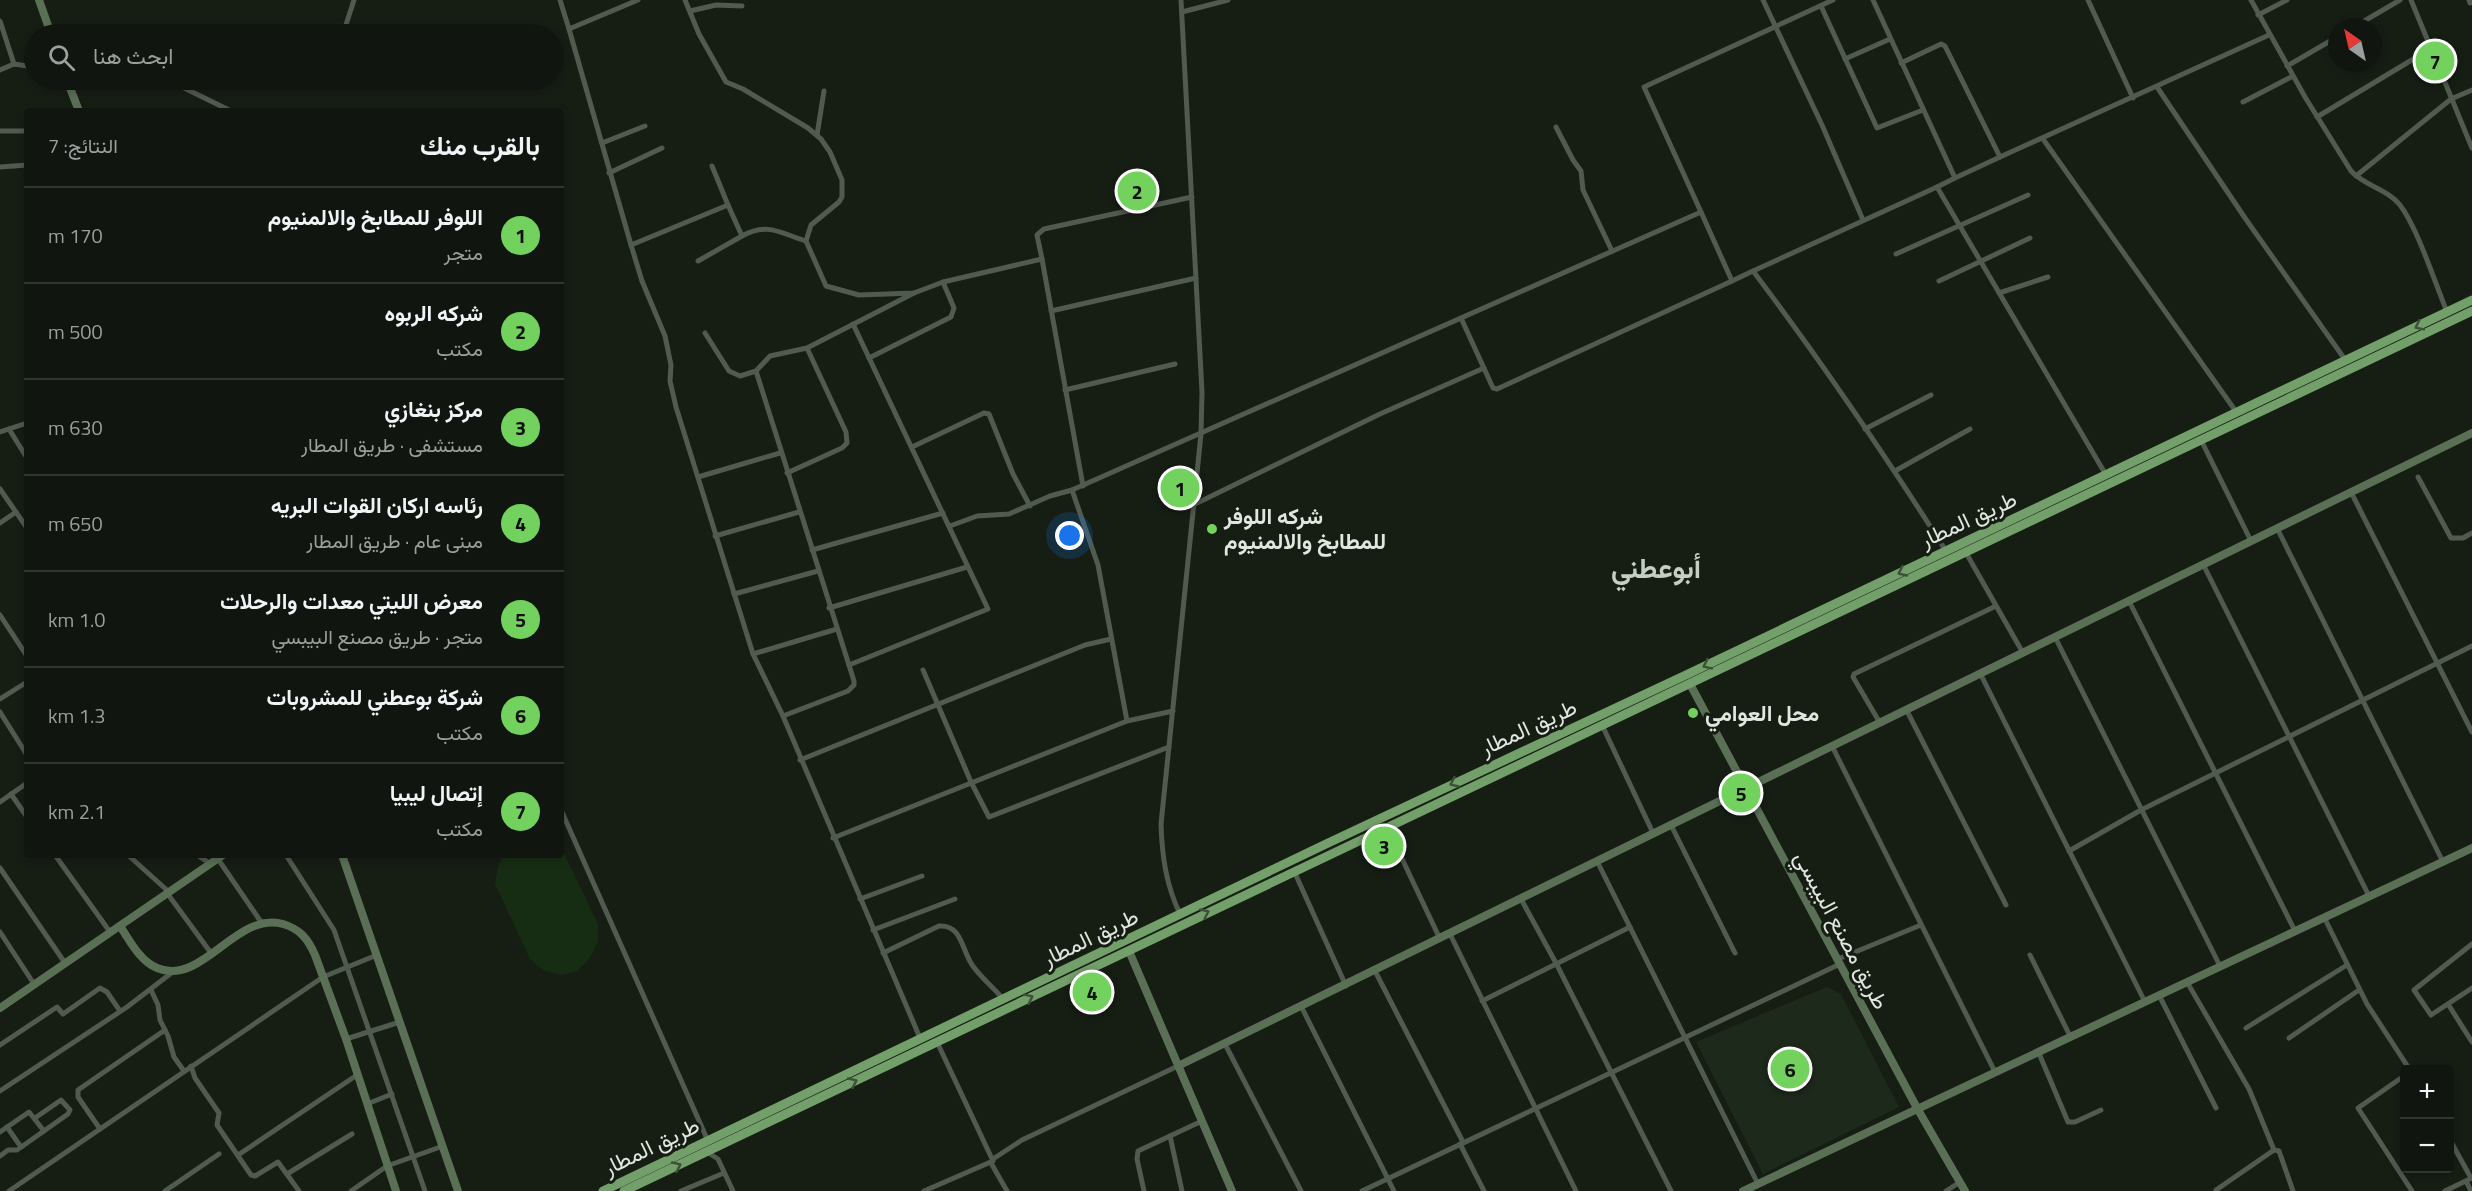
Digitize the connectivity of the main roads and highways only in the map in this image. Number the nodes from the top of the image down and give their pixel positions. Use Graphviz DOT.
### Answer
graph roads {
  1 [pos="2472,300"];
  2 [pos="2472,311"];
  3 [pos="2151,458"];
  4 [pos="1885,585"];
  5 [pos="603,1191"];
  6 [pos="624,1191"];
  1 -- 3 [label="highway, طريق المطار, one-way"];
  2 -- 3 [label="highway, طريق المطار"];
  3 -- 4 [label="highway, طريق المطار"];
  3 -- 4 [label="highway, طريق المطار, one-way"];
  4 -- 5 [label="highway, طريق المطار, one-way"];
  6 -- 4 [label="highway, طريق المطار, one-way"];
}
